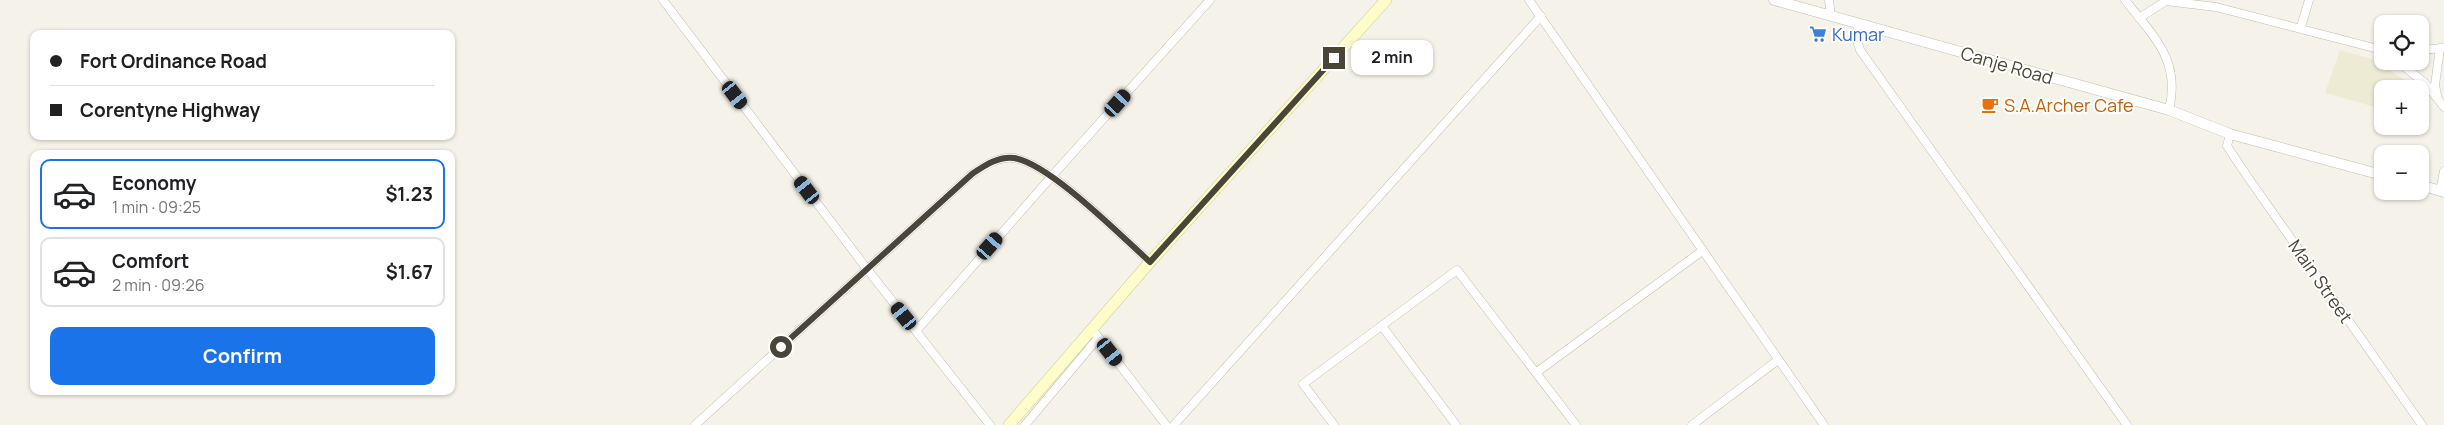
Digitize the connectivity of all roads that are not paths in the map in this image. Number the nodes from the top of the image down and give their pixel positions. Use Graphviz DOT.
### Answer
graph roads {
  1 [pos="663,0"];
  2 [pos="1210,0"];
  3 [pos="1386,0"];
  4 [pos="1531,0"];
  5 [pos="1774,0"];
  6 [pos="1829,0"];
  7 [pos="2126,0"];
  8 [pos="2309,0"];
  9 [pos="1541,16"];
  10 [pos="1831,16"];
  11 [pos="2139,18"];
  12 [pos="1858,24"];
  13 [pos="2301,27"];
  14 [pos="2442,48"];
  15 [pos="2373,49"];
  16 [pos="2429,49"];
  17 [pos="2408,70"];
  18 [pos="2438,99"];
  19 [pos="2444,107"];
  20 [pos="2169,110"];
  21 [pos="2230,134"];
  22 [pos="2444,171"];
  23 [pos="2374,173"];
  24 [pos="1052,176"];
  25 [pos="2429,187"];
  26 [pos="2442,191"];
  27 [pos="1702,251"];
  28 [pos="1150,262"];
  29 [pos="867,269"];
  30 [pos="1382,326"];
  31 [pos="916,331"];
  32 [pos="1095,333"];
  33 [pos="1778,360"];
  34 [pos="1537,372"];
  35 [pos="695,425"];
  36 [pos="990,425"];
  37 [pos="1010,425"];
  38 [pos="1025,425"];
  39 [pos="1166,425"];
  40 [pos="1174,425"];
  41 [pos="1334,425"];
  42 [pos="1456,425"];
  43 [pos="1576,425"];
  44 [pos="1692,425"];
  45 [pos="1824,425"];
  46 [pos="2127,425"];
  47 [pos="2422,425"];
  1 -- 29 [label="street"];
  2 -- 24 [label="street"];
  3 -- 28 [label="main road"];
  4 -- 9 [label="street"];
  5 -- 10 [label="street, Canje Road"];
  6 -- 10 [label="street"];
  7 -- 11 [label="street"];
  8 -- 13 [label="street"];
  9 -- 27 [label="street"];
  9 -- 40 [label="street"];
  10 -- 12 [label="street, Canje Road"];
  11 -- 13 [label="street"];
  11 -- 20 [label="street"];
  12 -- 20 [label="street, Canje Road"];
  12 -- 46 [label="street"];
  13 -- 15 [label="street"];
  14 -- 16 [label="street"];
  14 -- 18 [label="street"];
  17 -- 18 [label="street"];
  18 -- 19 [label="street"];
  20 -- 21 [label="street, Canje Road"];
  21 -- 23 [label="street, Canje Road"];
  21 -- 47 [label="street, Main Street"];
  22 -- 26 [label="street"];
  24 -- 28 [label="street"];
  24 -- 29 [label="street"];
  24 -- 31 [label="street"];
  25 -- 26 [label="street"];
  27 -- 33 [label="street"];
  27 -- 34 [label="street"];
  28 -- 32 [label="main road"];
  29 -- 31 [label="street"];
  29 -- 35 [label="street"];
  30 -- 34 [label="street"];
  30 -- 41 [label="street"];
  30 -- 42 [label="street"];
  31 -- 36 [label="street"];
  32 -- 37 [label="main road"];
  32 -- 38 [label="street"];
  32 -- 39 [label="street"];
  33 -- 44 [label="street"];
  33 -- 45 [label="street"];
  34 -- 43 [label="street"];
}
